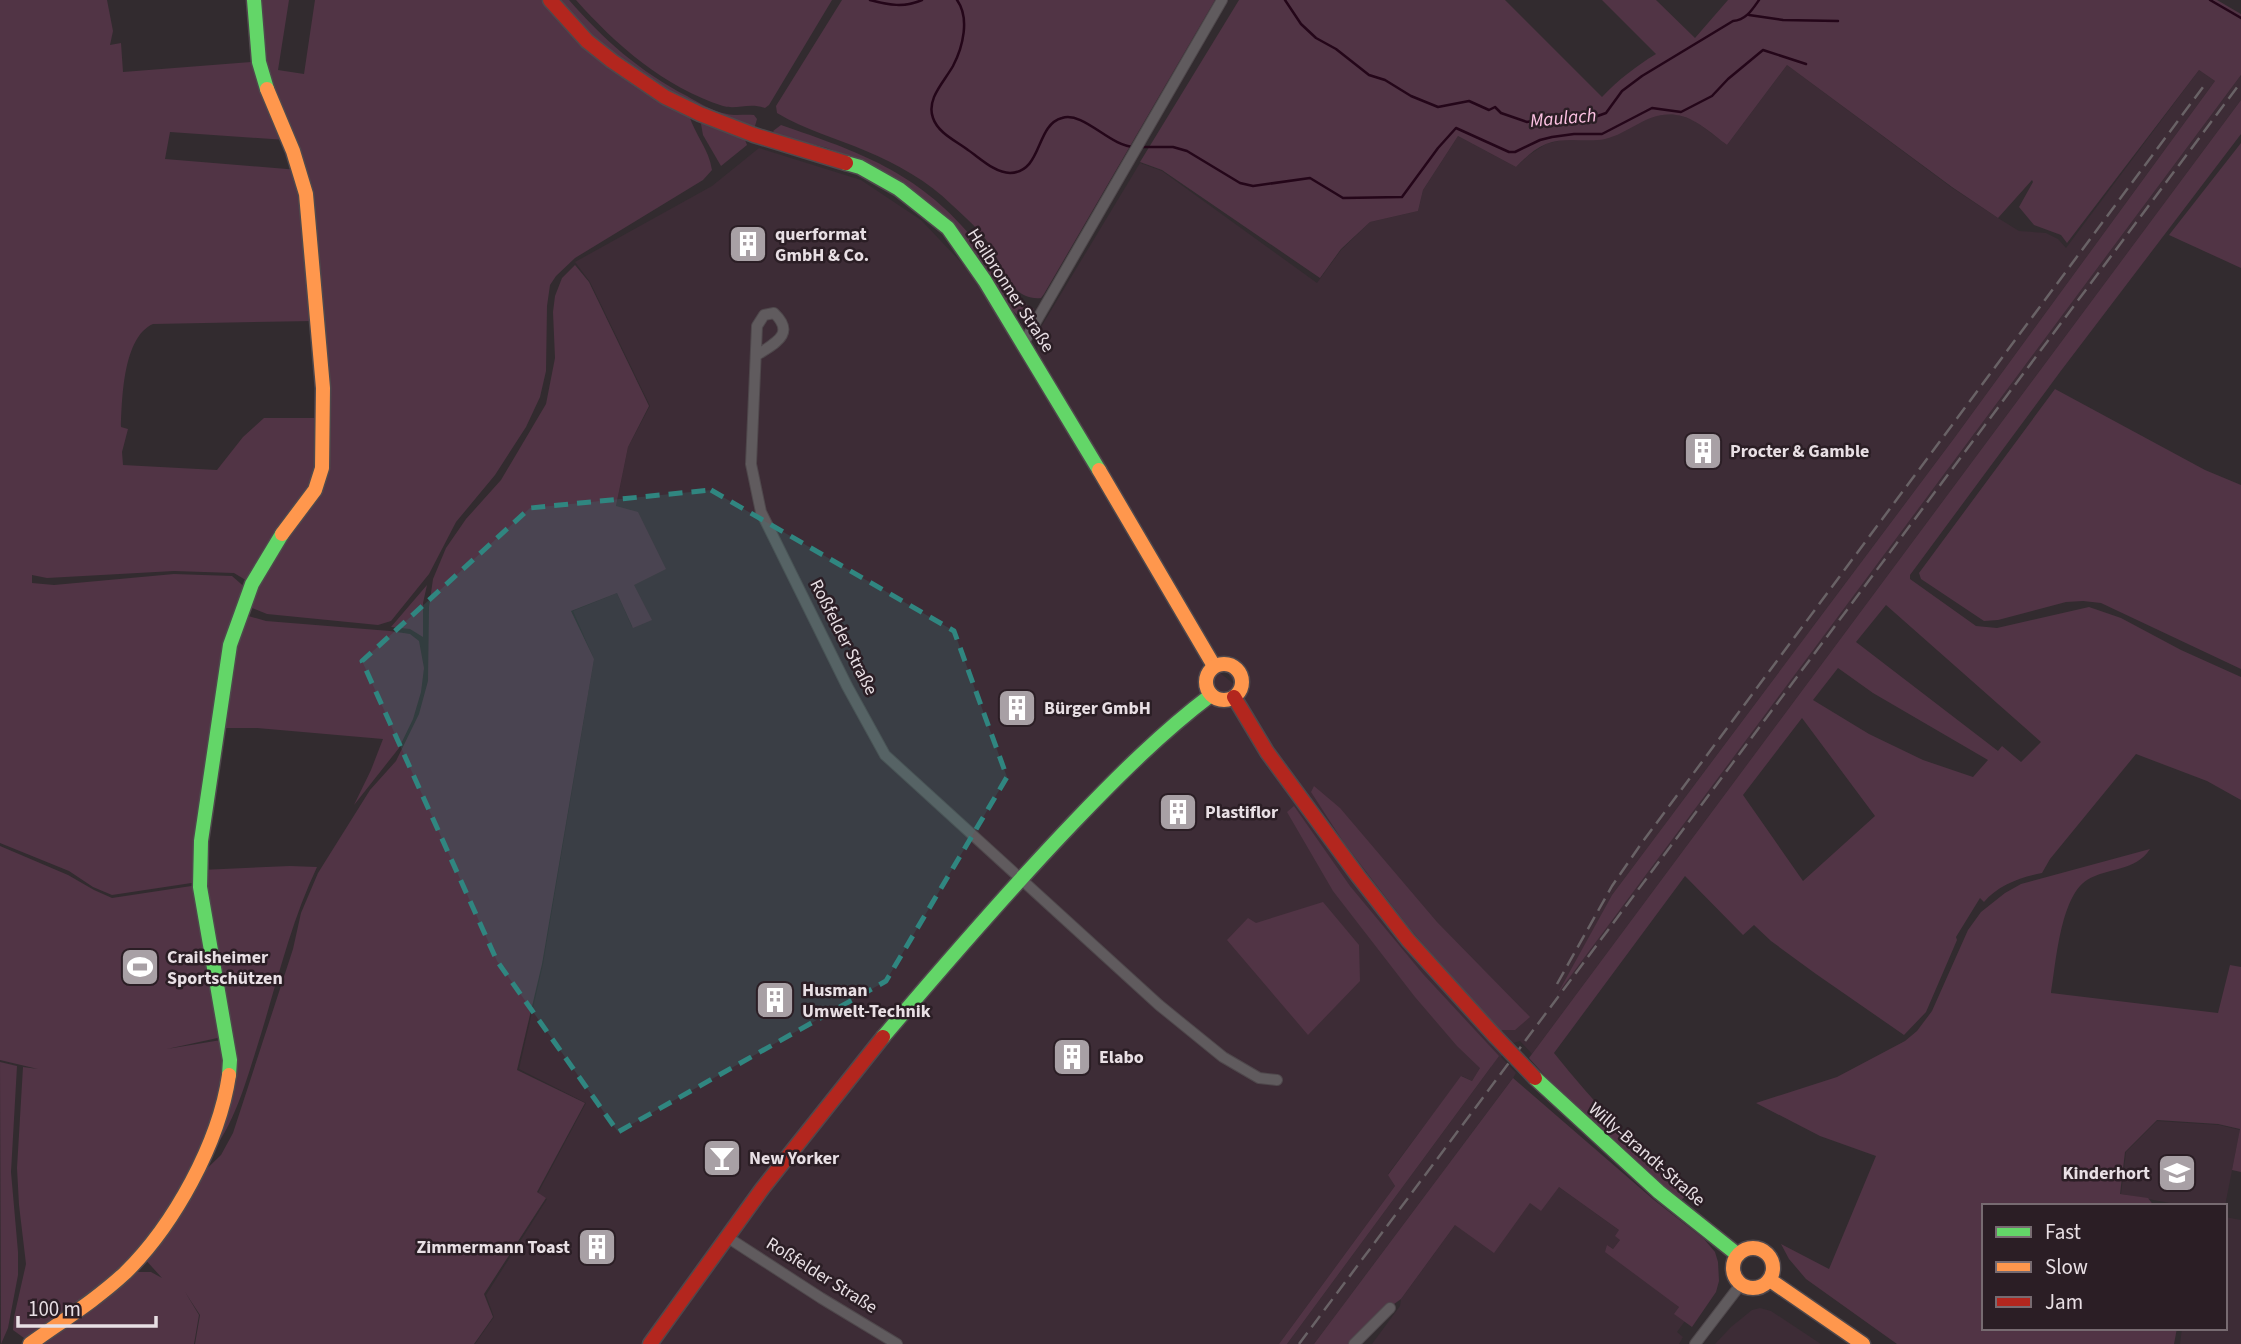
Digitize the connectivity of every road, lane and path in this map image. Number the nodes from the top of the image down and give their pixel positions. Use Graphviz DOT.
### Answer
graph roads {
  1 [pos="254,0"];
  2 [pos="550,0"];
  3 [pos="1222,0"];
  4 [pos="1023,344"];
  5 [pos="757,355"];
  6 [pos="1213,666"];
  7 [pos="1211,695"];
  8 [pos="1234,697"];
  9 [pos="1020,880"];
  10 [pos="1277,1080"];
  11 [pos="727,1237"];
  12 [pos="1738,1255"];
  13 [pos="1770,1279"];
  14 [pos="1741,1284"];
  15 [pos="1391,1308"];
  16 [pos="30,1344"];
  17 [pos="649,1344"];
  18 [pos="897,1344"];
  19 [pos="1354,1344"];
  20 [pos="1695,1344"];
  21 [pos="1863,1344"];
  1 -- 16 [label="street"];
  2 -- 4 [label="street, Heilbronner Straße"];
  3 -- 4 [label="street"];
  4 -- 6 [label="street, Heilbronner Straße"];
  5 -- 9 [label="street, Roßfelder Straße"];
  6 -- 7 [label="street"];
  6 -- 8 [label="street"];
  7 -- 8 [label="street"];
  7 -- 9 [label="street"];
  8 -- 12 [label="street, Willy-Brandt-Straße, bridge"];
  9 -- 10 [label="street, Roßfelder Straße"];
  9 -- 11 [label="street"];
  11 -- 17 [label="street"];
  11 -- 18 [label="street, Roßfelder Straße"];
  12 -- 13 [label="street"];
  12 -- 14 [label="street"];
  13 -- 14 [label="street"];
  13 -- 21 [label="street"];
  14 -- 20 [label="street"];
  15 -- 19 [label="street"];
}
